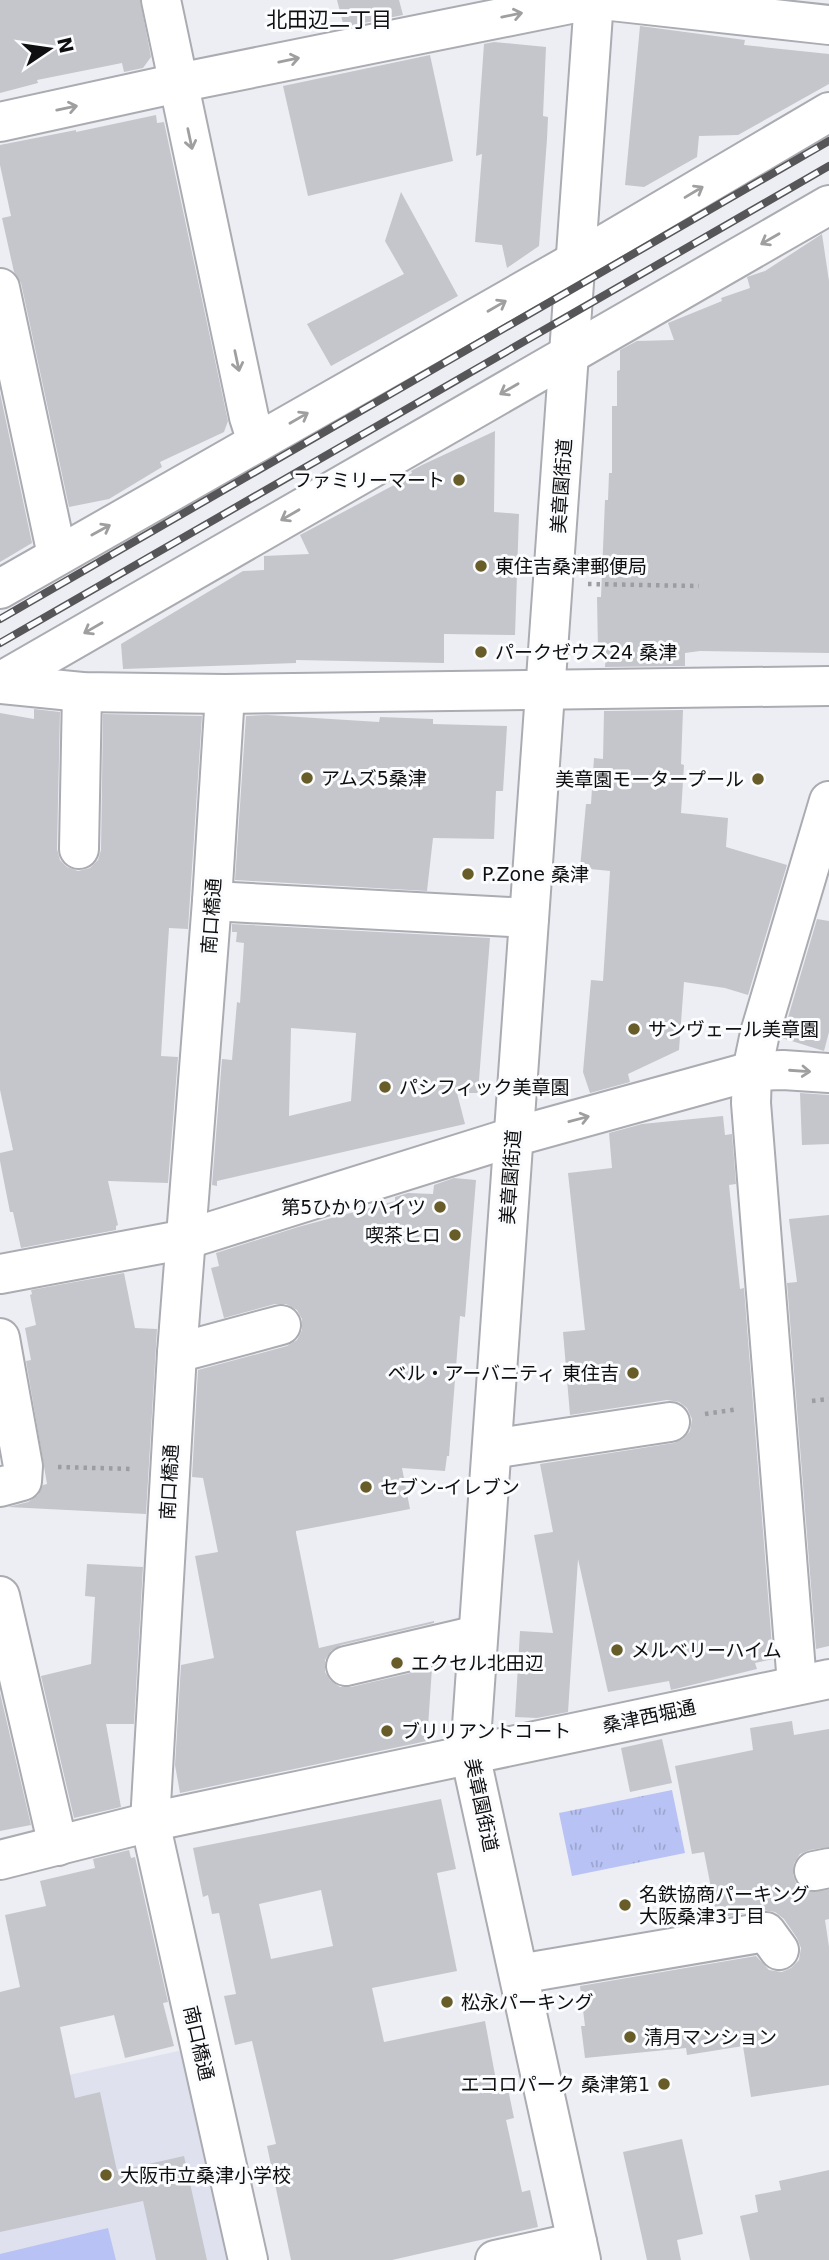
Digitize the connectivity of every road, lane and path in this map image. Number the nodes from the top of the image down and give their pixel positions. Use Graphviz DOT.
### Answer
graph roads {
  1 [pos="161,0"];
  2 [pos="592,0"];
  3 [pos="602,0"];
  4 [pos="829,25"];
  5 [pos="178,83"];
  6 [pos="829,112"];
  7 [pos="0,122"];
  8 [pos="829,205"];
  9 [pos="576,261"];
  10 [pos="0,288"];
  11 [pos="570,354"];
  12 [pos="257,442"];
  13 [pos="57,555"];
  14 [pos="554,583"];
  15 [pos="699,586"];
  16 [pos="0,589"];
  17 [pos="0,683"];
  18 [pos="829,686"];
  19 [pos="546,689"];
  20 [pos="82,692"];
  21 [pos="225,694"];
  22 [pos="829,801"];
  23 [pos="79,849"];
  24 [pos="212,901"];
  25 [pos="529,918"];
  26 [pos="752,1071"];
  27 [pos="829,1073"];
  28 [pos="513,1137"];
  29 [pos="187,1239"];
  30 [pos="0,1275"];
  31 [pos="281,1325"];
  32 [pos="0,1338"];
  33 [pos="177,1353"];
  34 [pos="774,1404"];
  35 [pos="670,1422"];
  36 [pos="492,1450"];
  37 [pos="170,1470"];
  38 [pos="11,1477"];
  39 [pos="0,1596"];
  40 [pos="478,1635"];
  41 [pos="346,1666"];
  42 [pos="813,1682"];
  43 [pos="470,1754"];
  44 [pos="150,1822"];
  45 [pos="58,1846"];
  46 [pos="0,1860"];
  47 [pos="779,1950"];
  48 [pos="519,1974"];
  49 [pos="579,2251"];
  50 [pos="248,2260"];
  51 [pos="495,2260"];
  1 -- 5 [label="street"];
  5 -- 2 [label="street, one-way"];
  2 -- 9 [label="street, 美章園街道"];
  3 -- 4 [label="street"];
  7 -- 5 [label="street, one-way"];
  5 -- 12 [label="street, one-way"];
  9 -- 6 [label="street, one-way"];
  8 -- 11 [label="street, one-way"];
  9 -- 11 [label="street, 美章園街道"];
  12 -- 9 [label="street, one-way"];
  10 -- 13 [label="street"];
  11 -- 14 [label="street, 美章園街道"];
  11 -- 17 [label="street, one-way"];
  13 -- 12 [label="street, one-way"];
  13 -- 16 [label="street"];
  14 -- 15 [label="path"];
  14 -- 19 [label="street, 美章園街道"];
  17 -- 20 [label="street"];
  18 -- 19 [label="street"];
  19 -- 21 [label="street"];
  19 -- 25 [label="street, 美章園街道"];
  20 -- 21 [label="street"];
  20 -- 23 [label="street"];
  21 -- 24 [label="street, 南口橋通"];
  22 -- 26 [label="street"];
  24 -- 25 [label="street"];
  24 -- 29 [label="street, 南口橋通"];
  25 -- 28 [label="street, 美章園街道"];
  26 -- 27 [label="street, one-way"];
  28 -- 26 [label="street, one-way"];
  26 -- 34 [label="street"];
  28 -- 29 [label="street"];
  28 -- 36 [label="street, 美章園街道"];
  29 -- 30 [label="street"];
  29 -- 33 [label="street, 南口橋通"];
  31 -- 33 [label="street"];
  32 -- 38 [label="street"];
  33 -- 37 [label="street, 南口橋通"];
  34 -- 35 [label="path"];
  34 -- 42 [label="street"];
  35 -- 36 [label="street"];
  36 -- 40 [label="street, 美章園街道"];
  37 -- 38 [label="path"];
  37 -- 44 [label="street, 南口橋通"];
  39 -- 45 [label="street"];
  40 -- 41 [label="street"];
  40 -- 43 [label="street, 美章園街道"];
  42 -- 43 [label="street, 桑津西堀通"];
  43 -- 44 [label="street, 桑津西堀通"];
  43 -- 48 [label="street, 美章園街道"];
  44 -- 45 [label="street, 桑津西堀通"];
  44 -- 50 [label="street, 南口橋通"];
  45 -- 46 [label="street, 桑津西堀通"];
  47 -- 48 [label="street"];
  48 -- 49 [label="street, 美章園街道"];
  49 -- 51 [label="street"];
}
